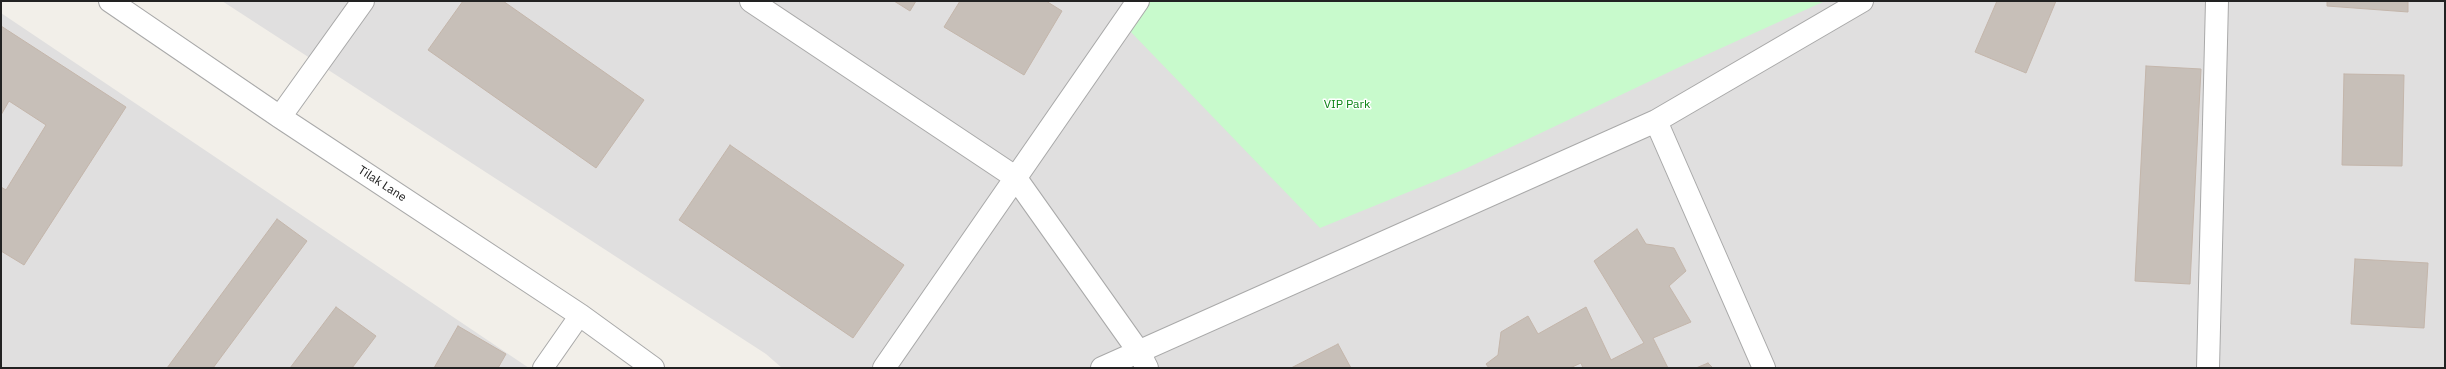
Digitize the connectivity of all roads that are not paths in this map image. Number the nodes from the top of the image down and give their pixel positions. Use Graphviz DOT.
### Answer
graph roads {
  1 [pos="110,1"];
  2 [pos="363,1"];
  3 [pos="751,1"];
  4 [pos="1138,1"];
  5 [pos="1862,1"];
  6 [pos="2217,1"];
  7 [pos="280,117"];
  8 [pos="1656,121"];
  9 [pos="1015,177"];
  10 [pos="580,316"];
  11 [pos="1143,360"];
  12 [pos="543,368"];
  13 [pos="653,368"];
  14 [pos="884,368"];
  15 [pos="1102,368"];
  16 [pos="1764,368"];
  17 [pos="2208,368"];
  1 -- 7 [label="street, Tilak Lane"];
  2 -- 7 [label="street"];
  3 -- 9 [label="street"];
  4 -- 9 [label="street"];
  5 -- 8 [label="street"];
  6 -- 17 [label="street"];
  7 -- 10 [label="street, Tilak Lane"];
  8 -- 11 [label="street"];
  8 -- 16 [label="street"];
  9 -- 11 [label="street"];
  9 -- 14 [label="street"];
  10 -- 12 [label="lane"];
  10 -- 13 [label="street, Tilak Lane"];
  11 -- 15 [label="street"];
}
